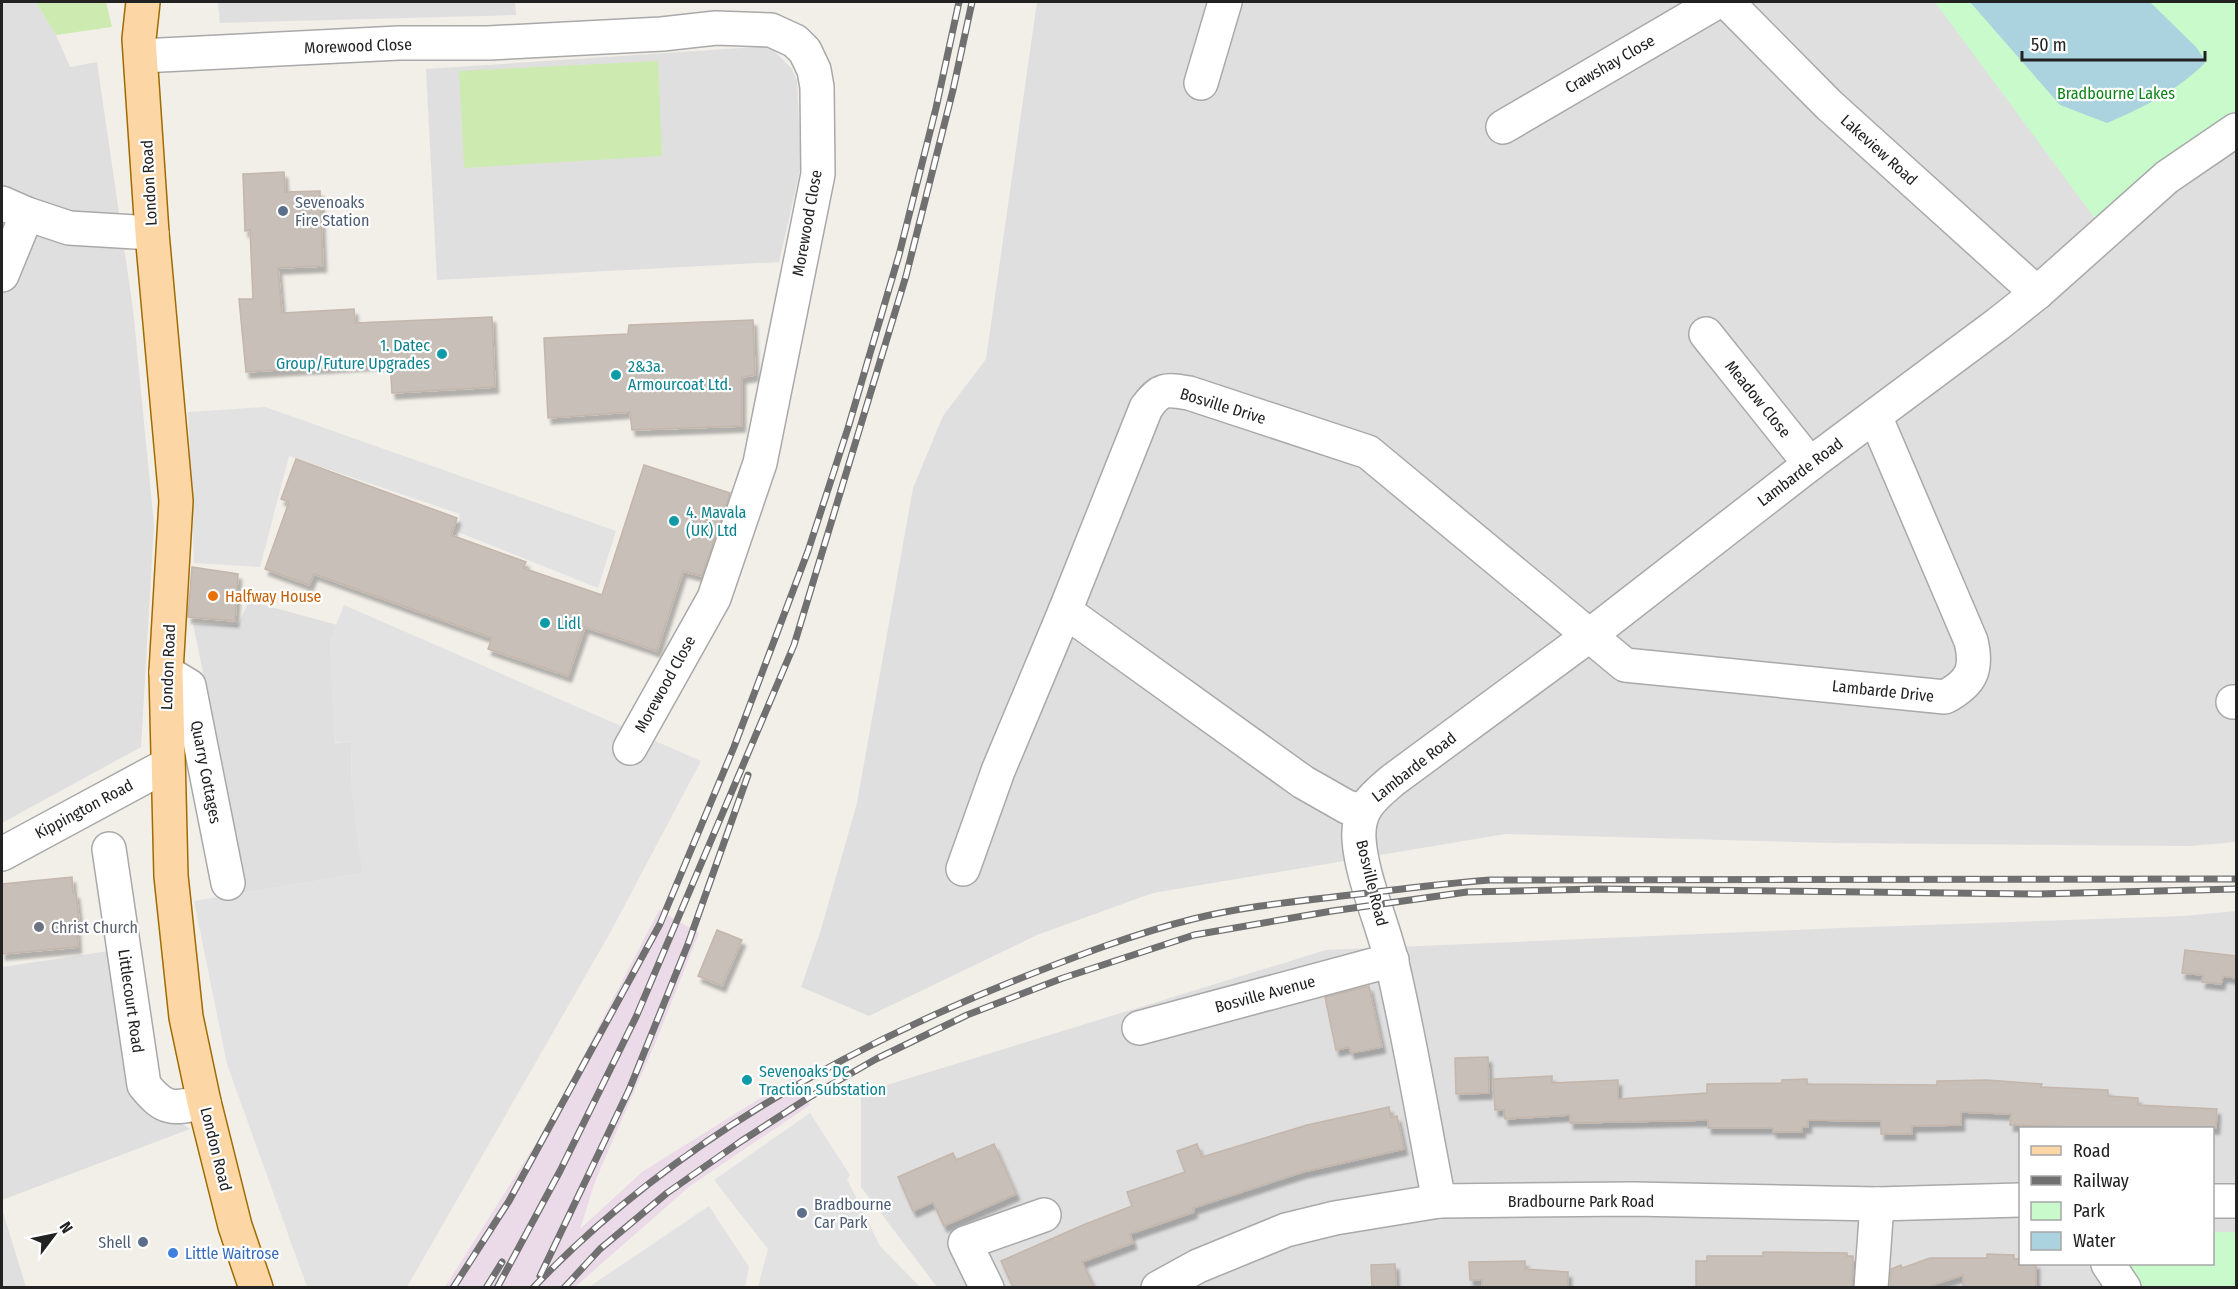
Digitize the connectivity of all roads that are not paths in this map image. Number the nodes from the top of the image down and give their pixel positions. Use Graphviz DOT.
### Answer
graph roads {
  1 [pos="126,2"];
  2 [pos="143,2"];
  3 [pos="1225,2"];
  4 [pos="1717,2"];
  5 [pos="1728,2"];
  6 [pos="140,47"];
  7 [pos="1201,83"];
  8 [pos="1503,127"];
  9 [pos="2236,130"];
  10 [pos="14,208"];
  11 [pos="152,233"];
  12 [pos="2,275"];
  13 [pos="2037,294"];
  14 [pos="1706,334"];
  15 [pos="1875,416"];
  16 [pos="1810,464"];
  17 [pos="1065,611"];
  18 [pos="1590,635"];
  19 [pos="166,672"];
  20 [pos="630,748"];
  21 [pos="167,765"];
  22 [pos="1362,811"];
  23 [pos="109,849"];
  24 [pos="2,854"];
  25 [pos="963,869"];
  26 [pos="228,884"];
  27 [pos="1392,960"];
  28 [pos="1139,1029"];
  29 [pos="204,1102"];
  30 [pos="2019,1200"];
  31 [pos="1439,1201"];
  32 [pos="2214,1201"];
  33 [pos="2236,1201"];
  34 [pos="1877,1204"];
  35 [pos="1044,1215"];
  36 [pos="2109,1265"];
  37 [pos="256,1287"];
  38 [pos="987,1287"];
  39 [pos="1158,1287"];
  40 [pos="1871,1287"];
  41 [pos="2124,1287"];
  1 -- 6 [label="main road, London Road"];
  2 -- 6 [label="main road, London Road"];
  3 -- 7 [label="street"];
  4 -- 8 [label="street, Crawshay Close"];
  5 -- 13 [label="street, Lakeview Road"];
  6 -- 11 [label="main road, London Road"];
  6 -- 20 [label="street, Morewood Close"];
  9 -- 13 [label="street, Lambarde Road"];
  10 -- 11 [label="street"];
  10 -- 12 [label="street"];
  11 -- 19 [label="main road, London Road"];
  13 -- 15 [label="street, Lambarde Road"];
  14 -- 16 [label="street, Meadow Close"];
  15 -- 16 [label="street, Lambarde Road"];
  15 -- 18 [label="street, Lambarde Drive"];
  16 -- 18 [label="street, Lambarde Road"];
  17 -- 18 [label="street, Bosville Drive"];
  17 -- 22 [label="street"];
  17 -- 25 [label="street, Bosville Drive"];
  18 -- 22 [label="street, Lambarde Road"];
  19 -- 21 [label="main road, London Road"];
  19 -- 26 [label="street, Quarry Cottages"];
  21 -- 24 [label="street, Kippington Road"];
  21 -- 29 [label="main road, London Road"];
  22 -- 27 [label="street, Bosville Road"];
  23 -- 29 [label="street, Littlecourt Road"];
  27 -- 28 [label="street, Bosville Avenue"];
  27 -- 31 [label="street, Bosville Road"];
  29 -- 37 [label="main road, London Road"];
  30 -- 34 [label="street, Bradbourne Park Road"];
  31 -- 34 [label="street, Bradbourne Park Road"];
  31 -- 39 [label="street, Bradbourne Park Road"];
  32 -- 33 [label="street"];
  34 -- 40 [label="street"];
  35 -- 38 [label="street"];
  36 -- 41 [label="street"];
}
